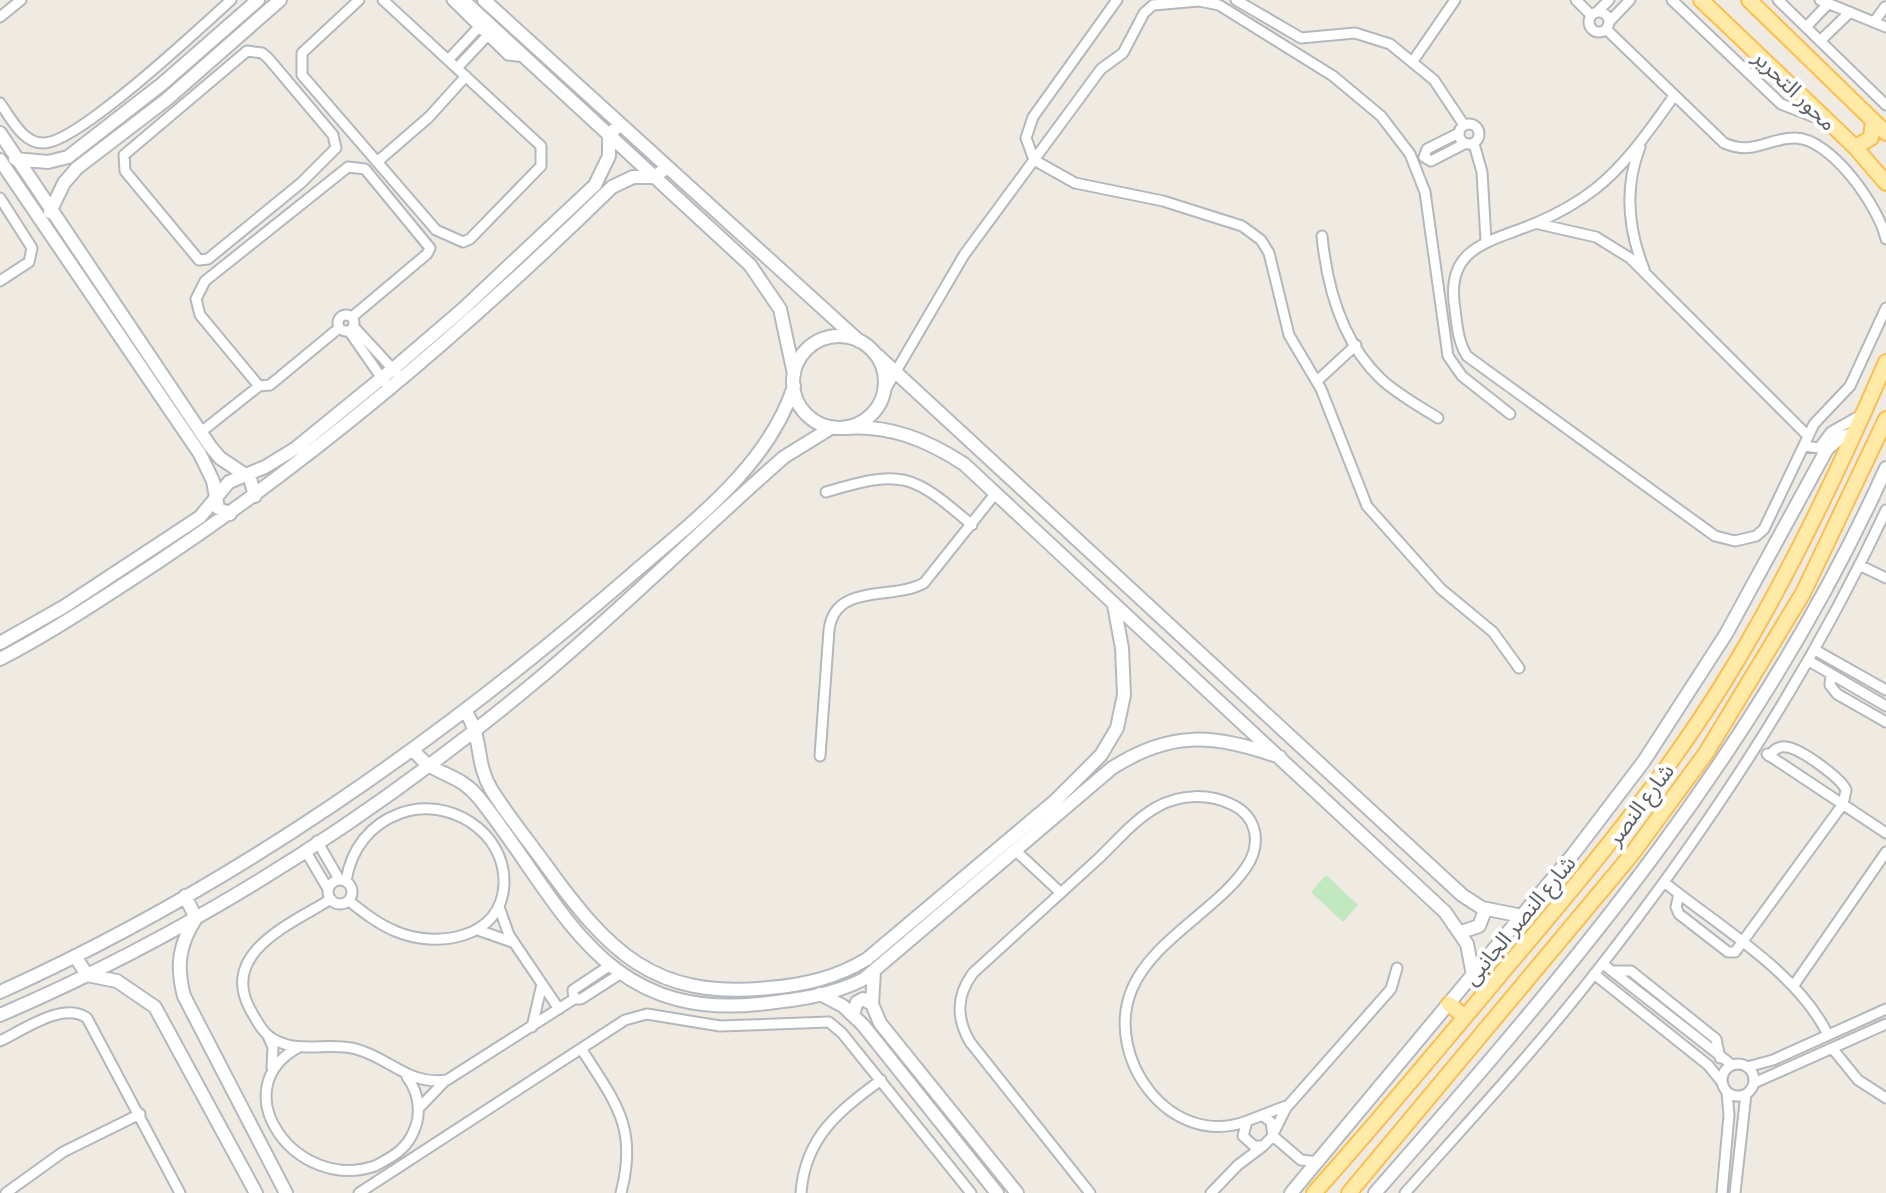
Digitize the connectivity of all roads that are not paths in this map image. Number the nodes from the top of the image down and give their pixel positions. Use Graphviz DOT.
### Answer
graph roads {
  1 [pos="21,0"];
  2 [pos="231,0"];
  3 [pos="258,0"];
  4 [pos="280,0"];
  5 [pos="359,0"];
  6 [pos="383,0"];
  7 [pos="452,0"];
  8 [pos="463,0"];
  9 [pos="484,0"];
  10 [pos="1117,0"];
  11 [pos="1236,0"];
  12 [pos="1576,0"];
  13 [pos="1609,0"];
  14 [pos="1630,0"];
  15 [pos="1672,0"];
  16 [pos="1701,0"];
  17 [pos="1778,0"];
  18 [pos="1883,0"];
  19 [pos="1453,1"];
  20 [pos="1751,1"];
  21 [pos="1830,3"];
  22 [pos="1886,8"];
  23 [pos="1850,12"];
  24 [pos="1594,13"];
  25 [pos="0,17"];
  26 [pos="1874,22"];
  27 [pos="1608,26"];
  28 [pos="1806,27"];
  29 [pos="1886,27"];
  30 [pos="478,28"];
  31 [pos="487,36"];
  32 [pos="1820,41"];
  33 [pos="525,57"];
  34 [pos="448,60"];
  35 [pos="1413,61"];
  36 [pos="457,68"];
  37 [pos="466,76"];
  38 [pos="188,82"];
  39 [pos="1674,96"];
  40 [pos="166,100"];
  41 [pos="0,103"];
  42 [pos="188,105"];
  43 [pos="1886,105"];
  44 [pos="1873,120"];
  45 [pos="1829,123"];
  46 [pos="620,124"];
  47 [pos="1462,129"];
  48 [pos="0,133"];
  49 [pos="1886,133"];
  50 [pos="609,135"];
  51 [pos="1644,138"];
  52 [pos="1469,144"];
  53 [pos="1855,147"];
  54 [pos="17,158"];
  55 [pos="1034,160"];
  56 [pos="377,162"];
  57 [pos="2,163"];
  58 [pos="667,167"];
  59 [pos="655,177"];
  60 [pos="1886,183"];
  61 [pos="0,198"];
  62 [pos="52,211"];
  63 [pos="40,219"];
  64 [pos="1536,223"];
  65 [pos="1322,236"];
  66 [pos="1886,239"];
  67 [pos="1486,241"];
  68 [pos="1646,272"];
  69 [pos="0,281"];
  70 [pos="1886,308"];
  71 [pos="349,326"];
  72 [pos="859,341"];
  73 [pos="1356,345"];
  74 [pos="877,355"];
  75 [pos="1886,362"];
  76 [pos="895,372"];
  77 [pos="398,374"];
  78 [pos="381,378"];
  79 [pos="794,380"];
  80 [pos="1317,381"];
  81 [pos="259,386"];
  82 [pos="390,390"];
  83 [pos="885,390"];
  84 [pos="1510,414"];
  85 [pos="1863,414"];
  86 [pos="1438,418"];
  87 [pos="1886,419"];
  88 [pos="837,428"];
  89 [pos="201,432"];
  90 [pos="1853,435"];
  91 [pos="1808,436"];
  92 [pos="1804,446"];
  93 [pos="1797,462"];
  94 [pos="1886,468"];
  95 [pos="245,475"];
  96 [pos="1807,486"];
  97 [pos="826,492"];
  98 [pos="216,494"];
  99 [pos="995,494"];
  100 [pos="255,496"];
  101 [pos="1886,510"];
  102 [pos="230,514"];
  103 [pos="972,525"];
  104 [pos="1859,565"];
  105 [pos="1886,578"];
  106 [pos="1114,605"];
  107 [pos="0,643"];
  108 [pos="1815,650"];
  109 [pos="0,659"];
  110 [pos="1809,661"];
  111 [pos="1519,668"];
  112 [pos="1831,674"];
  113 [pos="1859,675"];
  114 [pos="1853,687"];
  115 [pos="1886,690"];
  116 [pos="1886,706"];
  117 [pos="465,711"];
  118 [pos="1886,722"];
  119 [pos="477,728"];
  120 [pos="1757,748"];
  121 [pos="413,749"];
  122 [pos="820,756"];
  123 [pos="1769,756"];
  124 [pos="1280,757"];
  125 [pos="425,767"];
  126 [pos="1843,804"];
  127 [pos="1886,833"];
  128 [pos="317,841"];
  129 [pos="305,850"];
  130 [pos="1016,851"];
  131 [pos="1886,852"];
  132 [pos="342,880"];
  133 [pos="1664,882"];
  134 [pos="1061,893"];
  135 [pos="330,894"];
  136 [pos="1679,894"];
  137 [pos="185,896"];
  138 [pos="349,901"];
  139 [pos="499,907"];
  140 [pos="1482,908"];
  141 [pos="1522,916"];
  142 [pos="196,918"];
  143 [pos="478,930"];
  144 [pos="1461,932"];
  145 [pos="515,943"];
  146 [pos="1743,945"];
  147 [pos="75,956"];
  148 [pos="867,959"];
  149 [pos="1603,964"];
  150 [pos="1397,968"];
  151 [pos="614,970"];
  152 [pos="1612,971"];
  153 [pos="874,972"];
  154 [pos="1594,974"];
  155 [pos="87,975"];
  156 [pos="1473,975"];
  157 [pos="813,982"];
  158 [pos="542,984"];
  159 [pos="1794,985"];
  160 [pos="1634,989"];
  161 [pos="0,992"];
  162 [pos="821,995"];
  163 [pos="1626,999"];
  164 [pos="872,1004"];
  165 [pos="1449,1004"];
  166 [pos="559,1009"];
  167 [pos="1886,1009"];
  168 [pos="853,1014"];
  169 [pos="0,1015"];
  170 [pos="1465,1017"];
  171 [pos="1886,1024"];
  172 [pos="531,1027"];
  173 [pos="1828,1035"];
  174 [pos="268,1036"];
  175 [pos="0,1041"];
  176 [pos="302,1045"];
  177 [pos="1832,1048"];
  178 [pos="582,1050"];
  179 [pos="1720,1058"];
  180 [pos="1732,1065"];
  181 [pos="1747,1067"];
  182 [pos="272,1072"];
  183 [pos="406,1075"];
  184 [pos="447,1080"];
  185 [pos="881,1080"];
  186 [pos="1721,1081"];
  187 [pos="1754,1083"];
  188 [pos="1727,1093"];
  189 [pos="1746,1094"];
  190 [pos="1886,1098"];
  191 [pos="1292,1102"];
  192 [pos="419,1108"];
  193 [pos="140,1114"];
  194 [pos="1263,1116"];
  195 [pos="1247,1121"];
  196 [pos="1224,1125"];
  197 [pos="1244,1138"];
  198 [pos="1270,1139"];
  199 [pos="1319,1162"];
  200 [pos="1238,1165"];
  201 [pos="274,1171"];
  202 [pos="1306,1178"];
  203 [pos="254,1192"];
  204 [pos="6,1193"];
  205 [pos="180,1193"];
  206 [pos="286,1193"];
  207 [pos="359,1193"];
  208 [pos="621,1193"];
  209 [pos="801,1193"];
  210 [pos="971,1193"];
  211 [pos="997,1193"];
  212 [pos="1017,1193"];
  213 [pos="1090,1193"];
  214 [pos="1211,1193"];
  215 [pos="1291,1193"];
  216 [pos="1314,1193"];
  217 [pos="1349,1193"];
  218 [pos="1375,1193"];
  219 [pos="1405,1193"];
  220 [pos="1722,1193"];
  221 [pos="1735,1193"];
  1 -- 25 [label="street"];
  2 -- 41 [label="street"];
  3 -- 54 [label="street"];
  4 -- 38 [label="street"];
  5 -- 56 [label="street"];
  6 -- 34 [label="street"];
  7 -- 30 [label="street"];
  8 -- 33 [label="street"];
  9 -- 46 [label="street"];
  10 -- 55 [label="street"];
  11 -- 35 [label="street"];
  12 -- 24 [label="street"];
  13 -- 24 [label="street"];
  14 -- 27 [label="street"];
  15 -- 45 [label="street"];
  16 -- 45 [label="main road, محور التحرير"];
  17 -- 28 [label="street"];
  18 -- 22 [label="street"];
  19 -- 35 [label="street"];
  20 -- 44 [label="main road, محور التحرير"];
  21 -- 23 [label="street"];
  21 -- 28 [label="street"];
  22 -- 26 [label="street"];
  23 -- 26 [label="street"];
  23 -- 32 [label="street"];
  24 -- 27 [label="street"];
  24 -- 27 [label="street"];
  26 -- 29 [label="street"];
  27 -- 39 [label="street"];
  28 -- 32 [label="street"];
  30 -- 31 [label="street"];
  30 -- 34 [label="street"];
  31 -- 33 [label="street"];
  31 -- 36 [label="street"];
  32 -- 43 [label="street"];
  33 -- 50 [label="street"];
  34 -- 36 [label="street"];
  35 -- 47 [label="street"];
  36 -- 37 [label="street"];
  37 -- 56 [label="street"];
  37 -- 56 [label="street"];
  38 -- 40 [label="street"];
  38 -- 42 [label="street"];
  39 -- 51 [label="street"];
  39 -- 66 [label="street"];
  40 -- 42 [label="street"];
  40 -- 62 [label="street"];
  42 -- 42 [label="street"];
  44 -- 49 [label="main road, محور التحرير"];
  44 -- 53 [label="main road"];
  45 -- 53 [label="main road, محور التحرير"];
  46 -- 50 [label="street"];
  46 -- 58 [label="street"];
  47 -- 52 [label="street"];
  47 -- 52 [label="street"];
  47 -- 52 [label="street"];
  48 -- 54 [label="street"];
  50 -- 59 [label="street"];
  50 -- 77 [label="street"];
  51 -- 64 [label="street"];
  51 -- 68 [label="street"];
  52 -- 67 [label="street"];
  53 -- 60 [label="main road, محور التحرير"];
  54 -- 57 [label="street"];
  54 -- 62 [label="street"];
  55 -- 76 [label="street"];
  55 -- 80 [label="street"];
  55 -- 84 [label="street"];
  57 -- 63 [label="street"];
  58 -- 59 [label="street"];
  58 -- 72 [label="street"];
  59 -- 77 [label="street"];
  59 -- 79 [label="street"];
  61 -- 69 [label="street"];
  62 -- 63 [label="street"];
  62 -- 89 [label="street"];
  63 -- 98 [label="street"];
  64 -- 67 [label="street"];
  64 -- 68 [label="street"];
  65 -- 73 [label="street"];
  67 -- 93 [label="street"];
  68 -- 91 [label="street"];
  70 -- 91 [label="street"];
  71 -- 77 [label="street"];
  71 -- 78 [label="street"];
  71 -- 81 [label="street"];
  71 -- 81 [label="street"];
  72 -- 74 [label="street"];
  72 -- 79 [label="street"];
  73 -- 80 [label="street"];
  73 -- 86 [label="street"];
  74 -- 76 [label="street"];
  74 -- 83 [label="street"];
  75 -- 85 [label="main road, شارع النصر"];
  76 -- 83 [label="street"];
  76 -- 140 [label="street"];
  77 -- 78 [label="street"];
  77 -- 82 [label="street"];
  78 -- 82 [label="street"];
  78 -- 95 [label="street"];
  79 -- 88 [label="street"];
  79 -- 117 [label="street"];
  80 -- 111 [label="street"];
  81 -- 89 [label="street"];
  82 -- 100 [label="street"];
  83 -- 88 [label="street"];
  85 -- 90 [label="main road, شارع النصر"];
  85 -- 92 [label="street"];
  87 -- 217 [label="main road, شارع النصر"];
  88 -- 99 [label="street"];
  88 -- 119 [label="street"];
  89 -- 95 [label="street"];
  90 -- 96 [label="street, شارع النصر الجانبى"];
  90 -- 170 [label="main road, شارع النصر"];
  91 -- 92 [label="street"];
  92 -- 93 [label="street"];
  93 -- 96 [label="street"];
  94 -- 218 [label="street"];
  95 -- 98 [label="street"];
  95 -- 100 [label="street"];
  96 -- 141 [label="street, شارع النصر الجانبى"];
  97 -- 103 [label="street"];
  98 -- 102 [label="street"];
  98 -- 107 [label="street"];
  99 -- 103 [label="street"];
  99 -- 106 [label="street"];
  100 -- 102 [label="street"];
  101 -- 104 [label="street"];
  102 -- 109 [label="street"];
  103 -- 122 [label="street"];
  104 -- 105 [label="street"];
  104 -- 108 [label="street"];
  106 -- 124 [label="street"];
  106 -- 148 [label="street"];
  108 -- 110 [label="street"];
  108 -- 113 [label="street"];
  110 -- 112 [label="street"];
  110 -- 120 [label="street"];
  112 -- 114 [label="street"];
  112 -- 118 [label="street"];
  113 -- 114 [label="street"];
  113 -- 115 [label="street"];
  114 -- 116 [label="street"];
  117 -- 119 [label="street"];
  117 -- 121 [label="street"];
  119 -- 125 [label="street"];
  119 -- 157 [label="street"];
  120 -- 123 [label="street"];
  120 -- 133 [label="street"];
  121 -- 125 [label="street"];
  121 -- 137 [label="street"];
  123 -- 126 [label="street"];
  123 -- 126 [label="street"];
  124 -- 130 [label="street"];
  124 -- 144 [label="street"];
  125 -- 128 [label="street"];
  125 -- 151 [label="street"];
  126 -- 127 [label="street"];
  126 -- 146 [label="street"];
  128 -- 129 [label="street"];
  128 -- 132 [label="street"];
  129 -- 135 [label="street"];
  129 -- 142 [label="street"];
  130 -- 134 [label="street"];
  130 -- 153 [label="street"];
  131 -- 159 [label="street"];
  132 -- 135 [label="street"];
  132 -- 138 [label="street"];
  132 -- 139 [label="street"];
  133 -- 136 [label="street"];
  133 -- 149 [label="street"];
  134 -- 196 [label="street"];
  134 -- 213 [label="street"];
  135 -- 138 [label="street"];
  135 -- 174 [label="street"];
  136 -- 146 [label="street"];
  136 -- 146 [label="street"];
  137 -- 142 [label="street"];
  137 -- 147 [label="street"];
  138 -- 143 [label="street"];
  139 -- 143 [label="street"];
  139 -- 145 [label="street"];
  140 -- 141 [label="street"];
  140 -- 144 [label="street"];
  141 -- 156 [label="street, شارع النصر الجانبى"];
  142 -- 155 [label="street"];
  142 -- 201 [label="street"];
  143 -- 145 [label="street"];
  144 -- 156 [label="street"];
  145 -- 158 [label="street"];
  146 -- 159 [label="street"];
  147 -- 155 [label="street"];
  147 -- 161 [label="street"];
  148 -- 153 [label="street"];
  148 -- 157 [label="street"];
  149 -- 152 [label="street"];
  149 -- 154 [label="street"];
  150 -- 191 [label="street"];
  151 -- 162 [label="street"];
  151 -- 166 [label="street"];
  152 -- 160 [label="street"];
  152 -- 179 [label="street"];
  153 -- 162 [label="street"];
  153 -- 164 [label="street"];
  154 -- 163 [label="street"];
  154 -- 219 [label="street"];
  155 -- 169 [label="street"];
  155 -- 203 [label="street"];
  156 -- 165 [label="street, شارع النصر الجانبى"];
  157 -- 162 [label="street"];
  158 -- 166 [label="street"];
  158 -- 172 [label="street"];
  159 -- 173 [label="street"];
  160 -- 163 [label="street"];
  160 -- 179 [label="street"];
  162 -- 168 [label="street"];
  163 -- 186 [label="street"];
  164 -- 168 [label="street"];
  164 -- 212 [label="street"];
  165 -- 170 [label="main road"];
  165 -- 199 [label="street, شارع النصر الجانبى"];
  166 -- 172 [label="street"];
  167 -- 173 [label="street"];
  168 -- 211 [label="street"];
  170 -- 216 [label="main road, شارع النصر"];
  171 -- 177 [label="street"];
  172 -- 184 [label="street"];
  173 -- 181 [label="street"];
  174 -- 176 [label="street"];
  174 -- 182 [label="street"];
  175 -- 193 [label="street"];
  176 -- 182 [label="street"];
  176 -- 183 [label="street"];
  177 -- 187 [label="street"];
  177 -- 190 [label="street"];
  178 -- 185 [label="street"];
  178 -- 207 [label="street"];
  178 -- 208 [label="street"];
  179 -- 180 [label="street"];
  180 -- 181 [label="street"];
  180 -- 186 [label="street"];
  181 -- 187 [label="street"];
  182 -- 192 [label="street"];
  183 -- 184 [label="street"];
  183 -- 192 [label="street"];
  184 -- 192 [label="street"];
  185 -- 209 [label="street"];
  185 -- 210 [label="street"];
  186 -- 188 [label="street"];
  187 -- 189 [label="street"];
  188 -- 189 [label="street"];
  188 -- 220 [label="street"];
  189 -- 221 [label="street"];
  191 -- 194 [label="street"];
  191 -- 198 [label="street"];
  193 -- 204 [label="street"];
  193 -- 205 [label="street"];
  194 -- 195 [label="street"];
  194 -- 198 [label="street"];
  195 -- 196 [label="street"];
  195 -- 197 [label="street"];
  196 -- 197 [label="street"];
  197 -- 198 [label="street"];
  197 -- 200 [label="street"];
  198 -- 199 [label="street"];
  198 -- 200 [label="street"];
  198 -- 202 [label="street"];
  199 -- 202 [label="street, شارع النصر الجانبى"];
  200 -- 214 [label="street"];
  201 -- 203 [label="street"];
  201 -- 206 [label="street"];
  202 -- 215 [label="street, شارع النصر الجانبى"];
}
